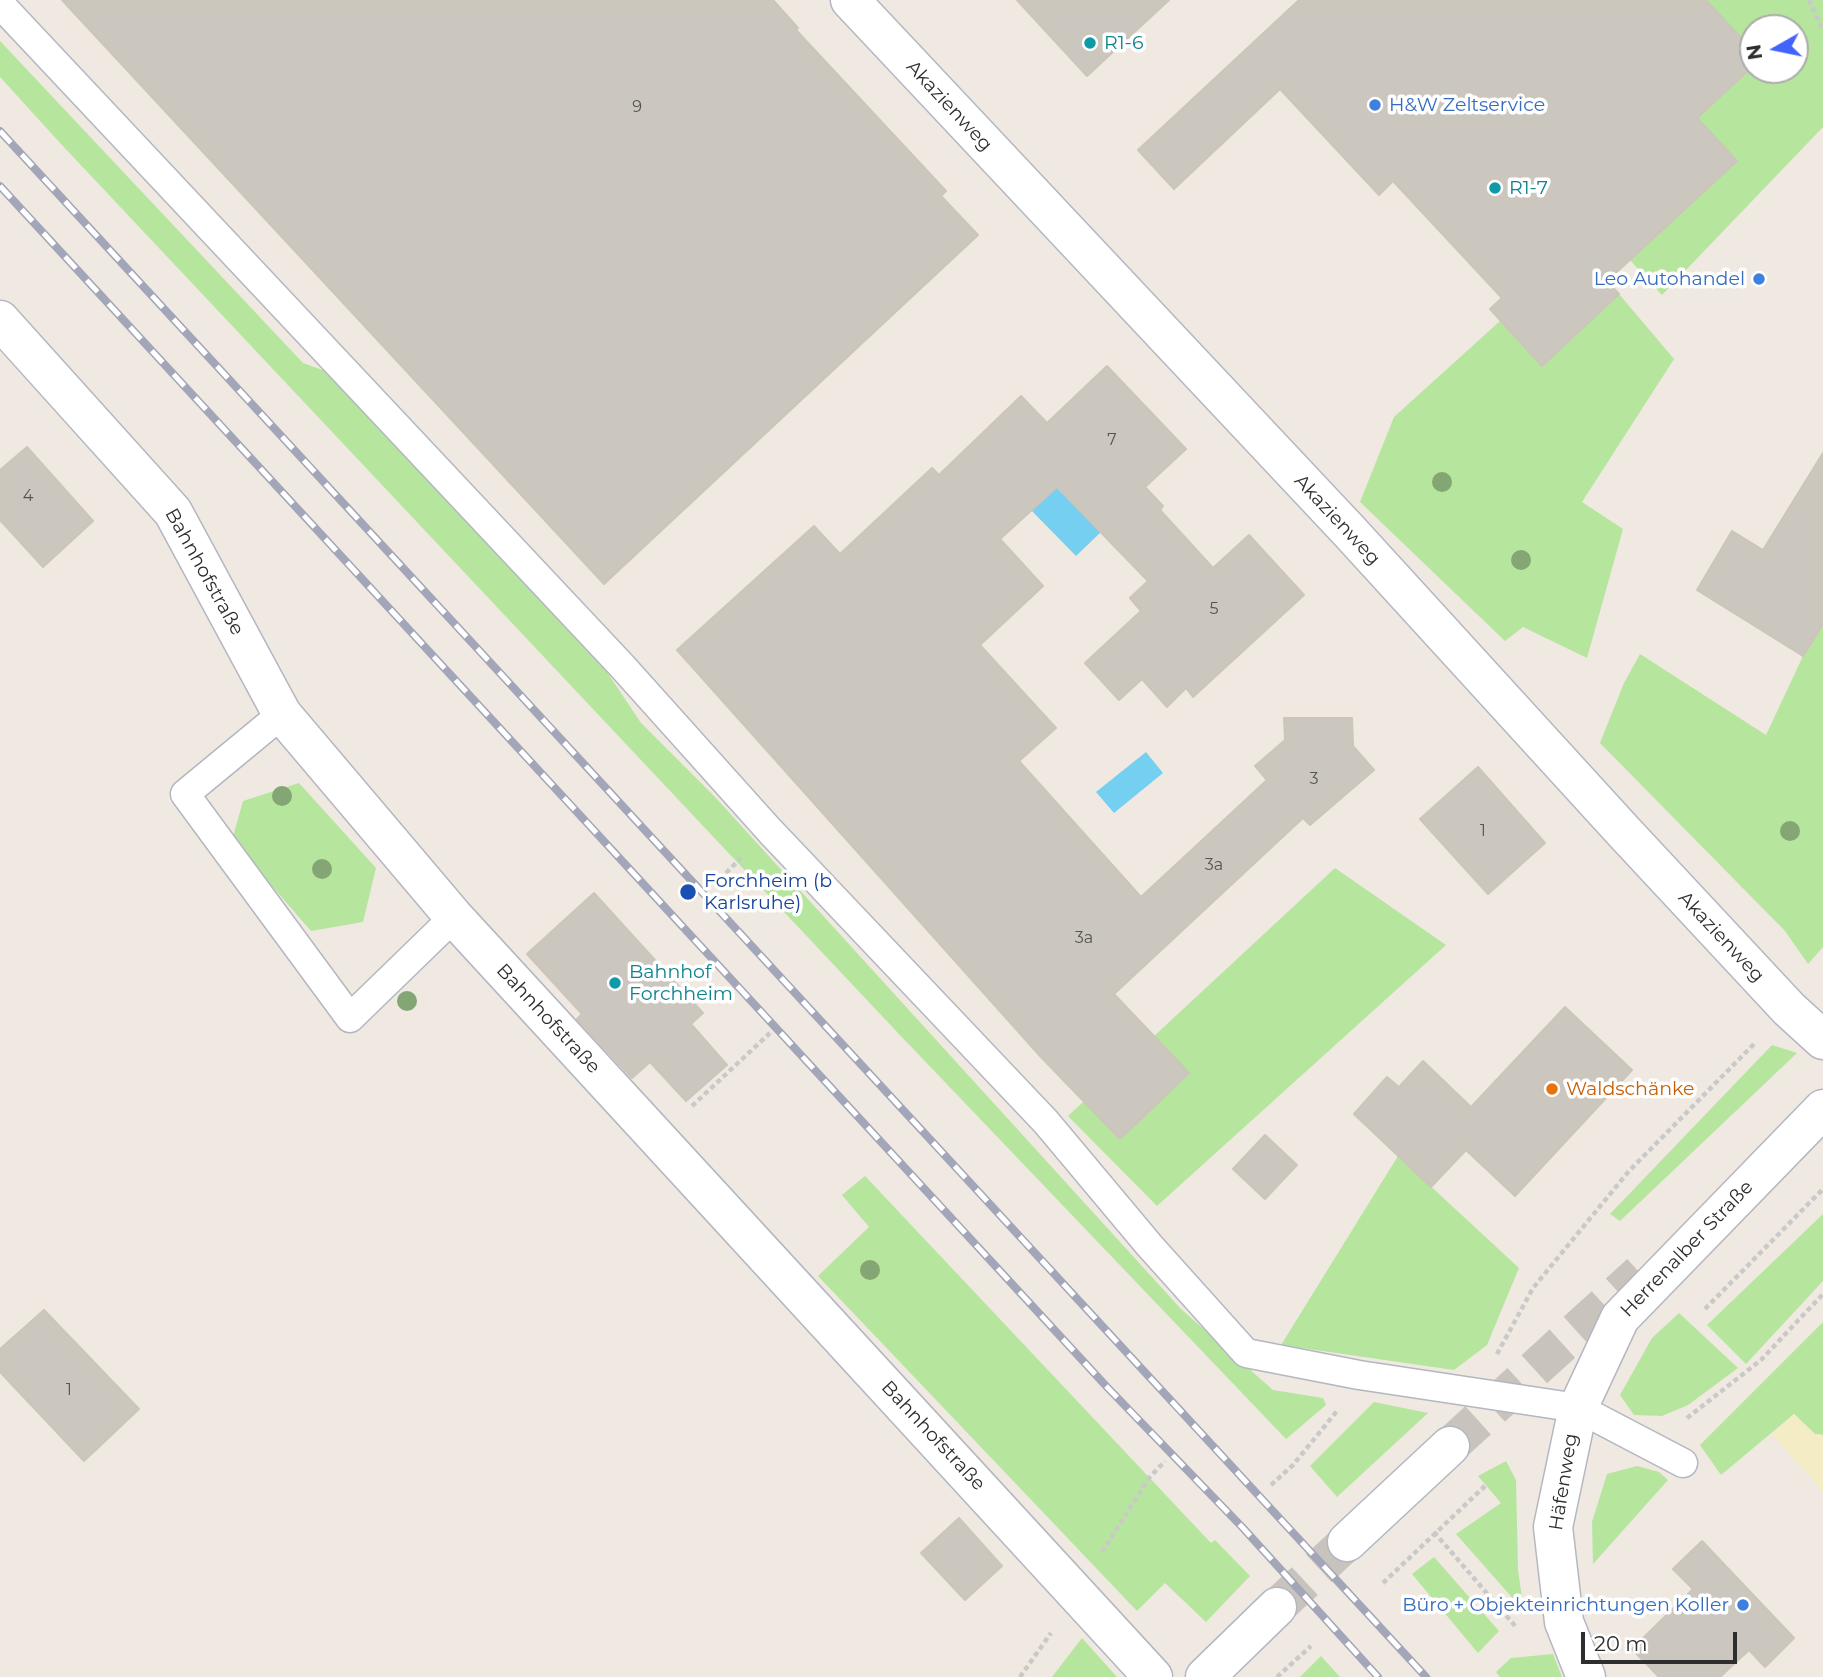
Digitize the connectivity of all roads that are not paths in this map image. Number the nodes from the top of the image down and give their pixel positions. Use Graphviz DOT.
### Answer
graph roads {
  1 [pos="850,0"];
  2 [pos="0,4"];
  3 [pos="0,320"];
  4 [pos="282,714"];
  5 [pos="454,917"];
  6 [pos="1823,1040"];
  7 [pos="1823,1109"];
  8 [pos="1578,1408"];
  9 [pos="1450,1446"];
  10 [pos="1683,1463"];
  11 [pos="1347,1542"];
  12 [pos="1277,1607"];
  13 [pos="1153,1677"];
  14 [pos="1205,1677"];
  15 [pos="1586,1677"];
  1 -- 6 [label="street, Akazienweg"];
  2 -- 8 [label="lane"];
  3 -- 4 [label="street, Bahnhofstraße"];
  4 -- 5 [label="street, Bahnhofstraße"];
  4 -- 5 [label="lane"];
  5 -- 13 [label="street, Bahnhofstraße"];
  7 -- 8 [label="street, Herrenalber Straße"];
  8 -- 10 [label="lane"];
  8 -- 15 [label="street, Häfenweg"];
  9 -- 11 [label="street"];
  12 -- 14 [label="street"];
}
